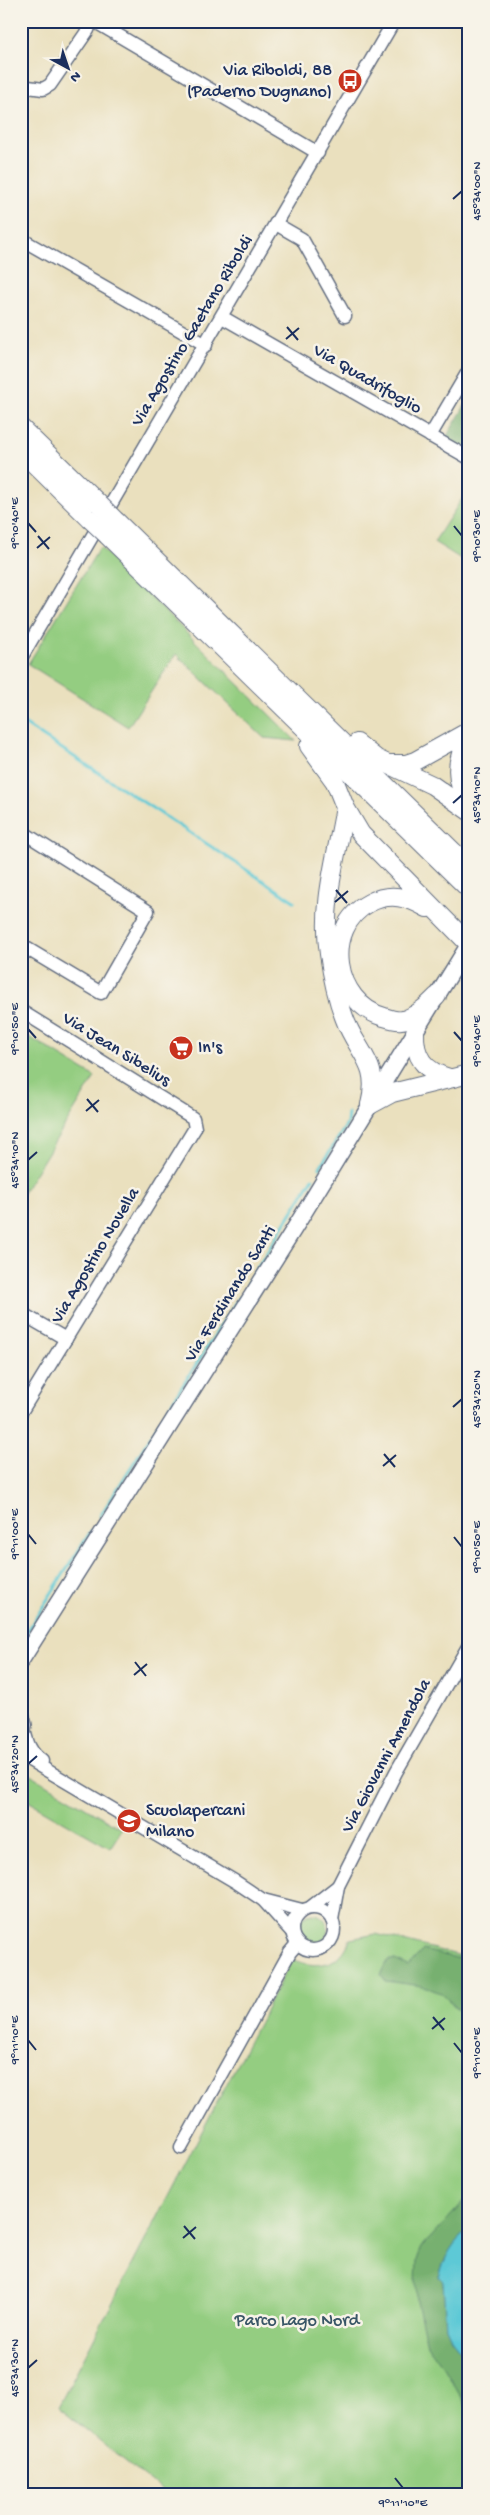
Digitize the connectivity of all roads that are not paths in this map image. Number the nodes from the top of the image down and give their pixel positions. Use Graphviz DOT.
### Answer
graph roads {
  1 [pos="92,21"];
  2 [pos="394,21"];
  3 [pos="21,86"];
  4 [pos="318,153"];
  5 [pos="276,224"];
  6 [pos="21,240"];
  7 [pos="345,316"];
  8 [pos="222,317"];
  9 [pos="206,344"];
  10 [pos="469,370"];
  11 [pos="21,428"];
  12 [pos="430,436"];
  13 [pos="21,451"];
  14 [pos="469,458"];
  15 [pos="94,511"];
  16 [pos="111,528"];
  17 [pos="21,658"];
  18 [pos="244,669"];
  19 [pos="307,708"];
  20 [pos="469,730"];
  21 [pos="469,738"];
  22 [pos="385,763"];
  23 [pos="469,805"];
  24 [pos="345,807"];
  25 [pos="469,811"];
  26 [pos="21,831"];
  27 [pos="469,867"];
  28 [pos="469,889"];
  29 [pos="438,914"];
  30 [pos="21,944"];
  31 [pos="467,947"];
  32 [pos="437,996"];
  33 [pos="21,1011"];
  34 [pos="415,1031"];
  35 [pos="469,1074"];
  36 [pos="449,1078"];
  37 [pos="370,1105"];
  38 [pos="193,1118"];
  39 [pos="21,1312"];
  40 [pos="66,1339"];
  41 [pos="25,1396"];
  42 [pos="21,1412"];
  43 [pos="469,1645"];
  44 [pos="21,1661"];
  45 [pos="22,1726"];
  46 [pos="21,1755"];
  47 [pos="62,1780"];
  48 [pos="338,1886"];
  49 [pos="263,1900"];
  50 [pos="306,1909"];
  51 [pos="332,1920"];
  52 [pos="291,1930"];
  53 [pos="297,1944"];
  54 [pos="181,2148"];
  1 -- 3 [label="street"];
  1 -- 4 [label="street"];
  2 -- 4 [label="street, Via Agostino Gaetano Riboldi"];
  4 -- 5 [label="street, Via Agostino Gaetano Riboldi"];
  5 -- 7 [label="street"];
  5 -- 8 [label="street, Via Agostino Gaetano Riboldi"];
  6 -- 9 [label="street"];
  8 -- 9 [label="street, Via Agostino Gaetano Riboldi"];
  8 -- 12 [label="street, Via Quadrifoglio"];
  9 -- 17 [label="street, Via Agostino Gaetano Riboldi"];
  10 -- 12 [label="street"];
  11 -- 15 [label="highway"];
  12 -- 14 [label="street, Via Quadrifoglio"];
  13 -- 15 [label="highway"];
  15 -- 16 [label="highway, bridge"];
  16 -- 18 [label="highway"];
  16 -- 19 [label="highway"];
  18 -- 24 [label="highway"];
  18 -- 28 [label="highway"];
  19 -- 22 [label="highway"];
  19 -- 27 [label="highway"];
  20 -- 22 [label="highway"];
  21 -- 23 [label="highway"];
  22 -- 25 [label="highway"];
  24 -- 29 [label="highway"];
  24 -- 37 [label="highway"];
  26 -- 30 [label="street"];
  29 -- 31 [label="highway"];
  29 -- 32 [label="highway"];
  31 -- 32 [label="main road, Via Ferdinando Santi"];
  32 -- 34 [label="main road, Via Ferdinando Santi"];
  33 -- 38 [label="street, Via Jean Sibelius"];
  34 -- 36 [label="highway"];
  34 -- 37 [label="main road, Via Ferdinando Santi"];
  35 -- 36 [label="highway"];
  36 -- 37 [label="highway"];
  37 -- 44 [label="main road, Via Ferdinando Santi"];
  38 -- 40 [label="street, Via Agostino Novella"];
  39 -- 40 [label="street"];
  40 -- 41 [label="street, Via Agostino Novella"];
  41 -- 42 [label="street, Via Agostino Novella"];
  43 -- 48 [label="street, Via Giovanni Amendola"];
  45 -- 47 [label="street"];
  46 -- 47 [label="street"];
  47 -- 49 [label="street"];
  48 -- 50 [label="street, Via Giovanni Amendola"];
  48 -- 51 [label="street, Via Giovanni Amendola"];
  49 -- 50 [label="street"];
  49 -- 52 [label="street"];
  50 -- 51 [label="street"];
  50 -- 52 [label="street"];
  51 -- 53 [label="street"];
  52 -- 53 [label="street"];
  53 -- 54 [label="street"];
}
